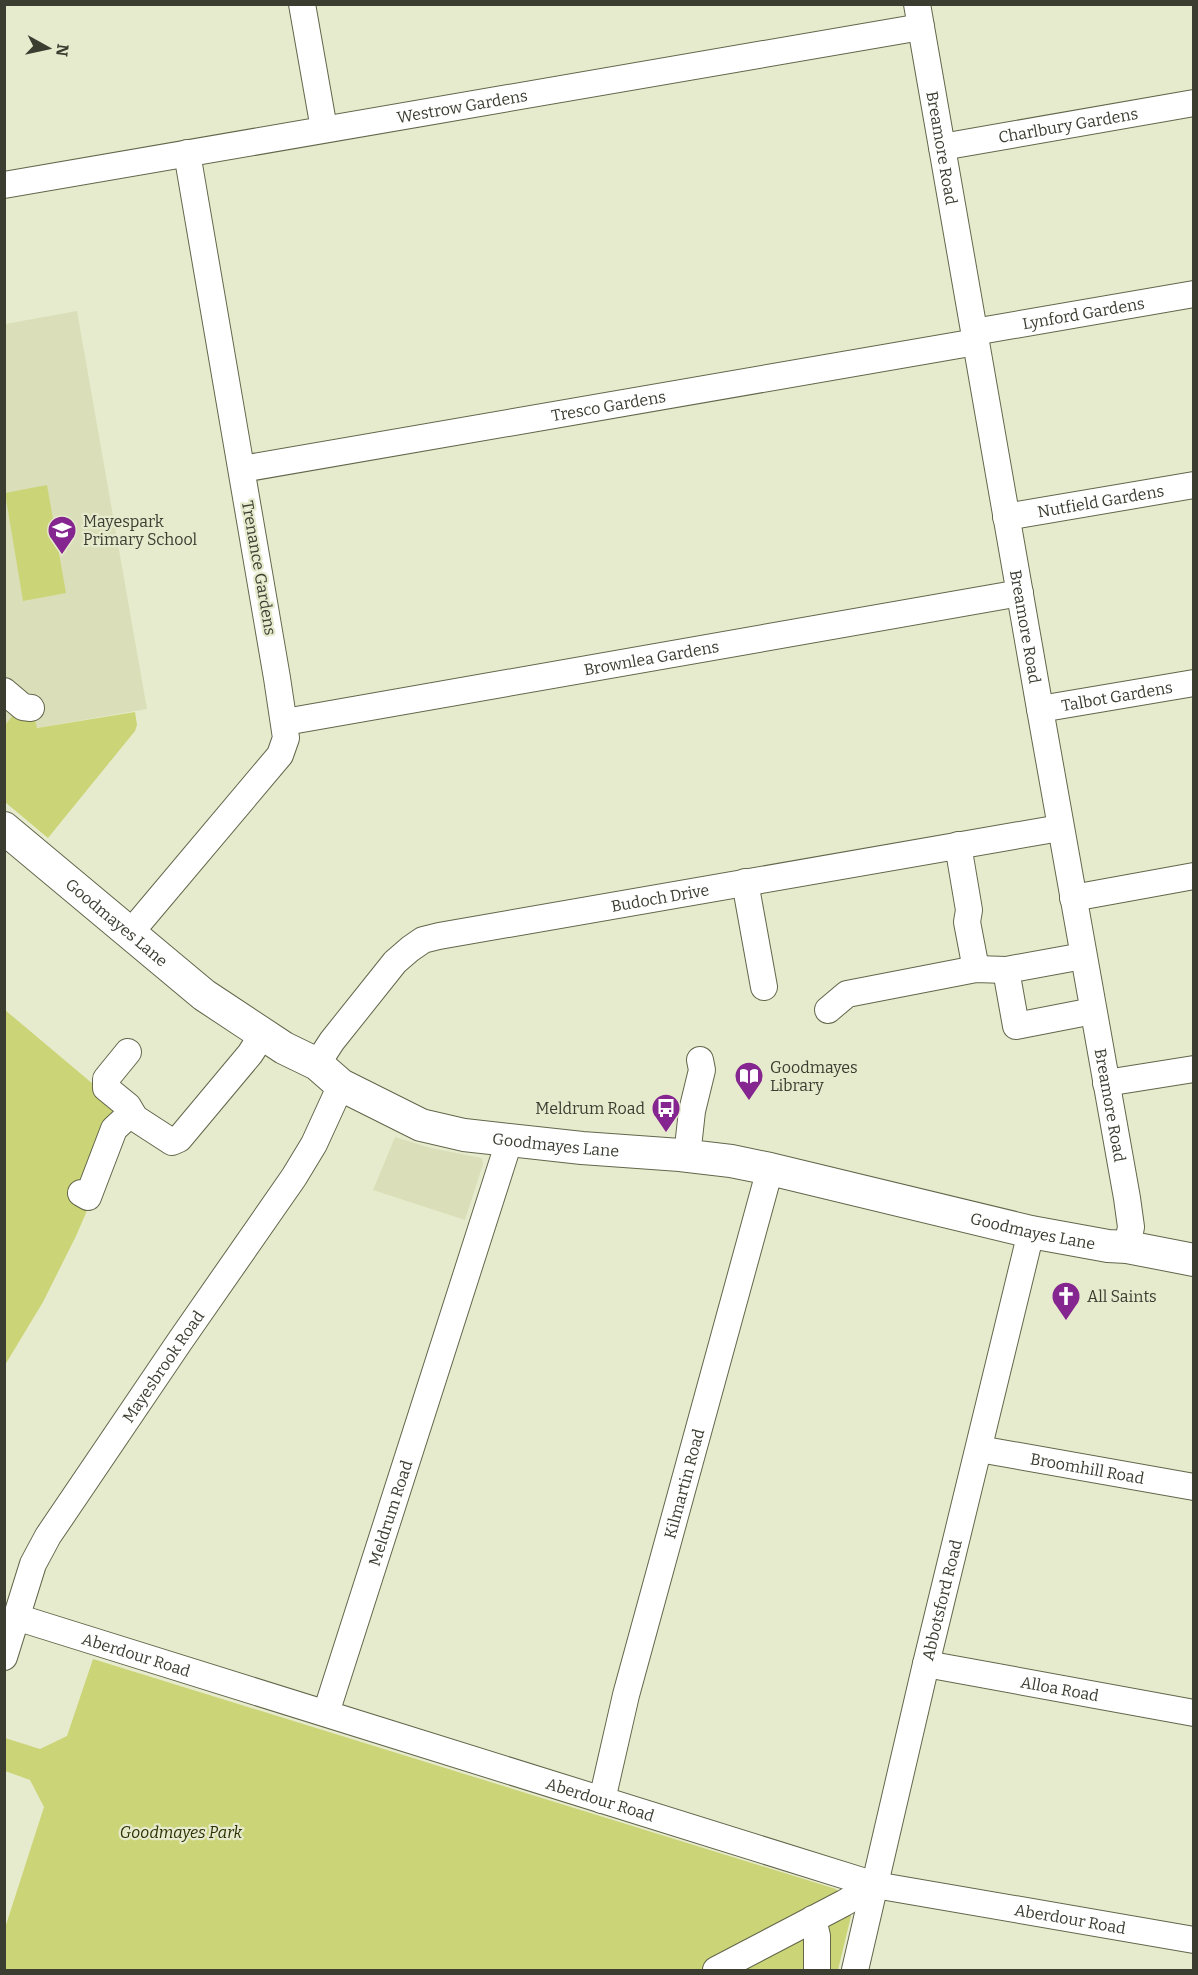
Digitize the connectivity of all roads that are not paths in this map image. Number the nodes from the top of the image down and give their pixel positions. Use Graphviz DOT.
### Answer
graph roads {
  1 [pos="302,4"];
  2 [pos="919,16"];
  3 [pos="1194,103"];
  4 [pos="324,129"];
  5 [pos="942,147"];
  6 [pos="187,153"];
  7 [pos="4,185"];
  8 [pos="1194,294"];
  9 [pos="975,337"];
  10 [pos="242,469"];
  11 [pos="1194,485"];
  12 [pos="1006,517"];
  13 [pos="1020,592"];
  14 [pos="1194,683"];
  15 [pos="4,691"];
  16 [pos="31,708"];
  17 [pos="1040,710"];
  18 [pos="285,722"];
  19 [pos="4,828"];
  20 [pos="1060,828"];
  21 [pos="958,845"];
  22 [pos="1194,876"];
  23 [pos="746,882"];
  24 [pos="1073,898"];
  25 [pos="132,932"];
  26 [pos="1083,956"];
  27 [pos="975,969"];
  28 [pos="1006,970"];
  29 [pos="764,987"];
  30 [pos="828,1010"];
  31 [pos="1093,1011"];
  32 [pos="263,1034"];
  33 [pos="128,1052"];
  34 [pos="700,1060"];
  35 [pos="317,1064"];
  36 [pos="1194,1069"];
  37 [pos="1106,1083"];
  38 [pos="342,1085"];
  39 [pos="135,1118"];
  40 [pos="507,1140"];
  41 [pos="687,1156"];
  42 [pos="770,1169"];
  43 [pos="81,1193"];
  44 [pos="1031,1232"];
  45 [pos="1127,1246"];
  46 [pos="1194,1260"];
  47 [pos="979,1449"];
  48 [pos="1194,1487"];
  49 [pos="16,1617"];
  50 [pos="4,1657"];
  51 [pos="926,1664"];
  52 [pos="326,1713"];
  53 [pos="1194,1713"];
  54 [pos="602,1800"];
  55 [pos="875,1885"];
  56 [pos="813,1919"];
  57 [pos="1194,1940"];
  58 [pos="716,1971"];
  59 [pos="817,1971"];
  60 [pos="855,1971"];
  1 -- 4 [label="street"];
  2 -- 4 [label="street, Westrow Gardens"];
  2 -- 5 [label="street, Breamore Road"];
  3 -- 5 [label="street, Charlbury Gardens"];
  4 -- 6 [label="street, Westrow Gardens"];
  5 -- 9 [label="street, Breamore Road"];
  6 -- 7 [label="street, Westrow Gardens"];
  6 -- 10 [label="street, Trenance Gardens"];
  8 -- 9 [label="street, Lynford Gardens"];
  9 -- 10 [label="street, Tresco Gardens"];
  9 -- 12 [label="street, Breamore Road"];
  10 -- 18 [label="street, Trenance Gardens"];
  11 -- 12 [label="street, Nutfield Gardens"];
  12 -- 13 [label="street, Breamore Road"];
  13 -- 17 [label="street, Breamore Road"];
  13 -- 18 [label="street, Brownlea Gardens"];
  14 -- 17 [label="street, Talbot Gardens"];
  15 -- 16 [label="street"];
  17 -- 20 [label="street, Breamore Road"];
  18 -- 25 [label="street, Trenance Gardens"];
  19 -- 25 [label="main road, Goodmayes Lane"];
  20 -- 21 [label="street, Budoch Drive"];
  20 -- 24 [label="street, Breamore Road"];
  21 -- 23 [label="street, Budoch Drive"];
  21 -- 27 [label="street"];
  22 -- 24 [label="street"];
  23 -- 29 [label="street"];
  23 -- 35 [label="street, Budoch Drive"];
  24 -- 26 [label="street, Breamore Road"];
  25 -- 32 [label="main road, Goodmayes Lane"];
  26 -- 28 [label="street"];
  26 -- 31 [label="street, Breamore Road"];
  27 -- 28 [label="street"];
  27 -- 30 [label="street"];
  28 -- 31 [label="street"];
  31 -- 37 [label="street, Breamore Road"];
  32 -- 35 [label="main road, Goodmayes Lane"];
  32 -- 39 [label="street"];
  33 -- 39 [label="street"];
  34 -- 41 [label="street"];
  35 -- 38 [label="main road, Goodmayes Lane"];
  36 -- 37 [label="street"];
  37 -- 45 [label="street, Breamore Road"];
  38 -- 40 [label="main road, Goodmayes Lane"];
  38 -- 49 [label="street, Mayesbrook Road"];
  39 -- 43 [label="street"];
  40 -- 41 [label="main road, Goodmayes Lane"];
  40 -- 52 [label="street, Meldrum Road"];
  41 -- 42 [label="main road, Goodmayes Lane"];
  42 -- 44 [label="main road, Goodmayes Lane"];
  42 -- 54 [label="street, Kilmartin Road"];
  44 -- 45 [label="main road, Goodmayes Lane"];
  44 -- 47 [label="street, Abbotsford Road"];
  45 -- 46 [label="main road, Goodmayes Lane"];
  47 -- 48 [label="street, Broomhill Road"];
  47 -- 51 [label="street, Abbotsford Road"];
  49 -- 50 [label="street, Mayesbrook Road"];
  49 -- 52 [label="street, Aberdour Road"];
  51 -- 53 [label="street, Alloa Road"];
  51 -- 55 [label="street, Abbotsford Road"];
  52 -- 54 [label="street, Aberdour Road"];
  54 -- 55 [label="street, Aberdour Road"];
  55 -- 56 [label="street"];
  55 -- 57 [label="street, Aberdour Road"];
  55 -- 60 [label="street, Abbotsford Road"];
  56 -- 58 [label="street"];
  56 -- 59 [label="street"];
}
